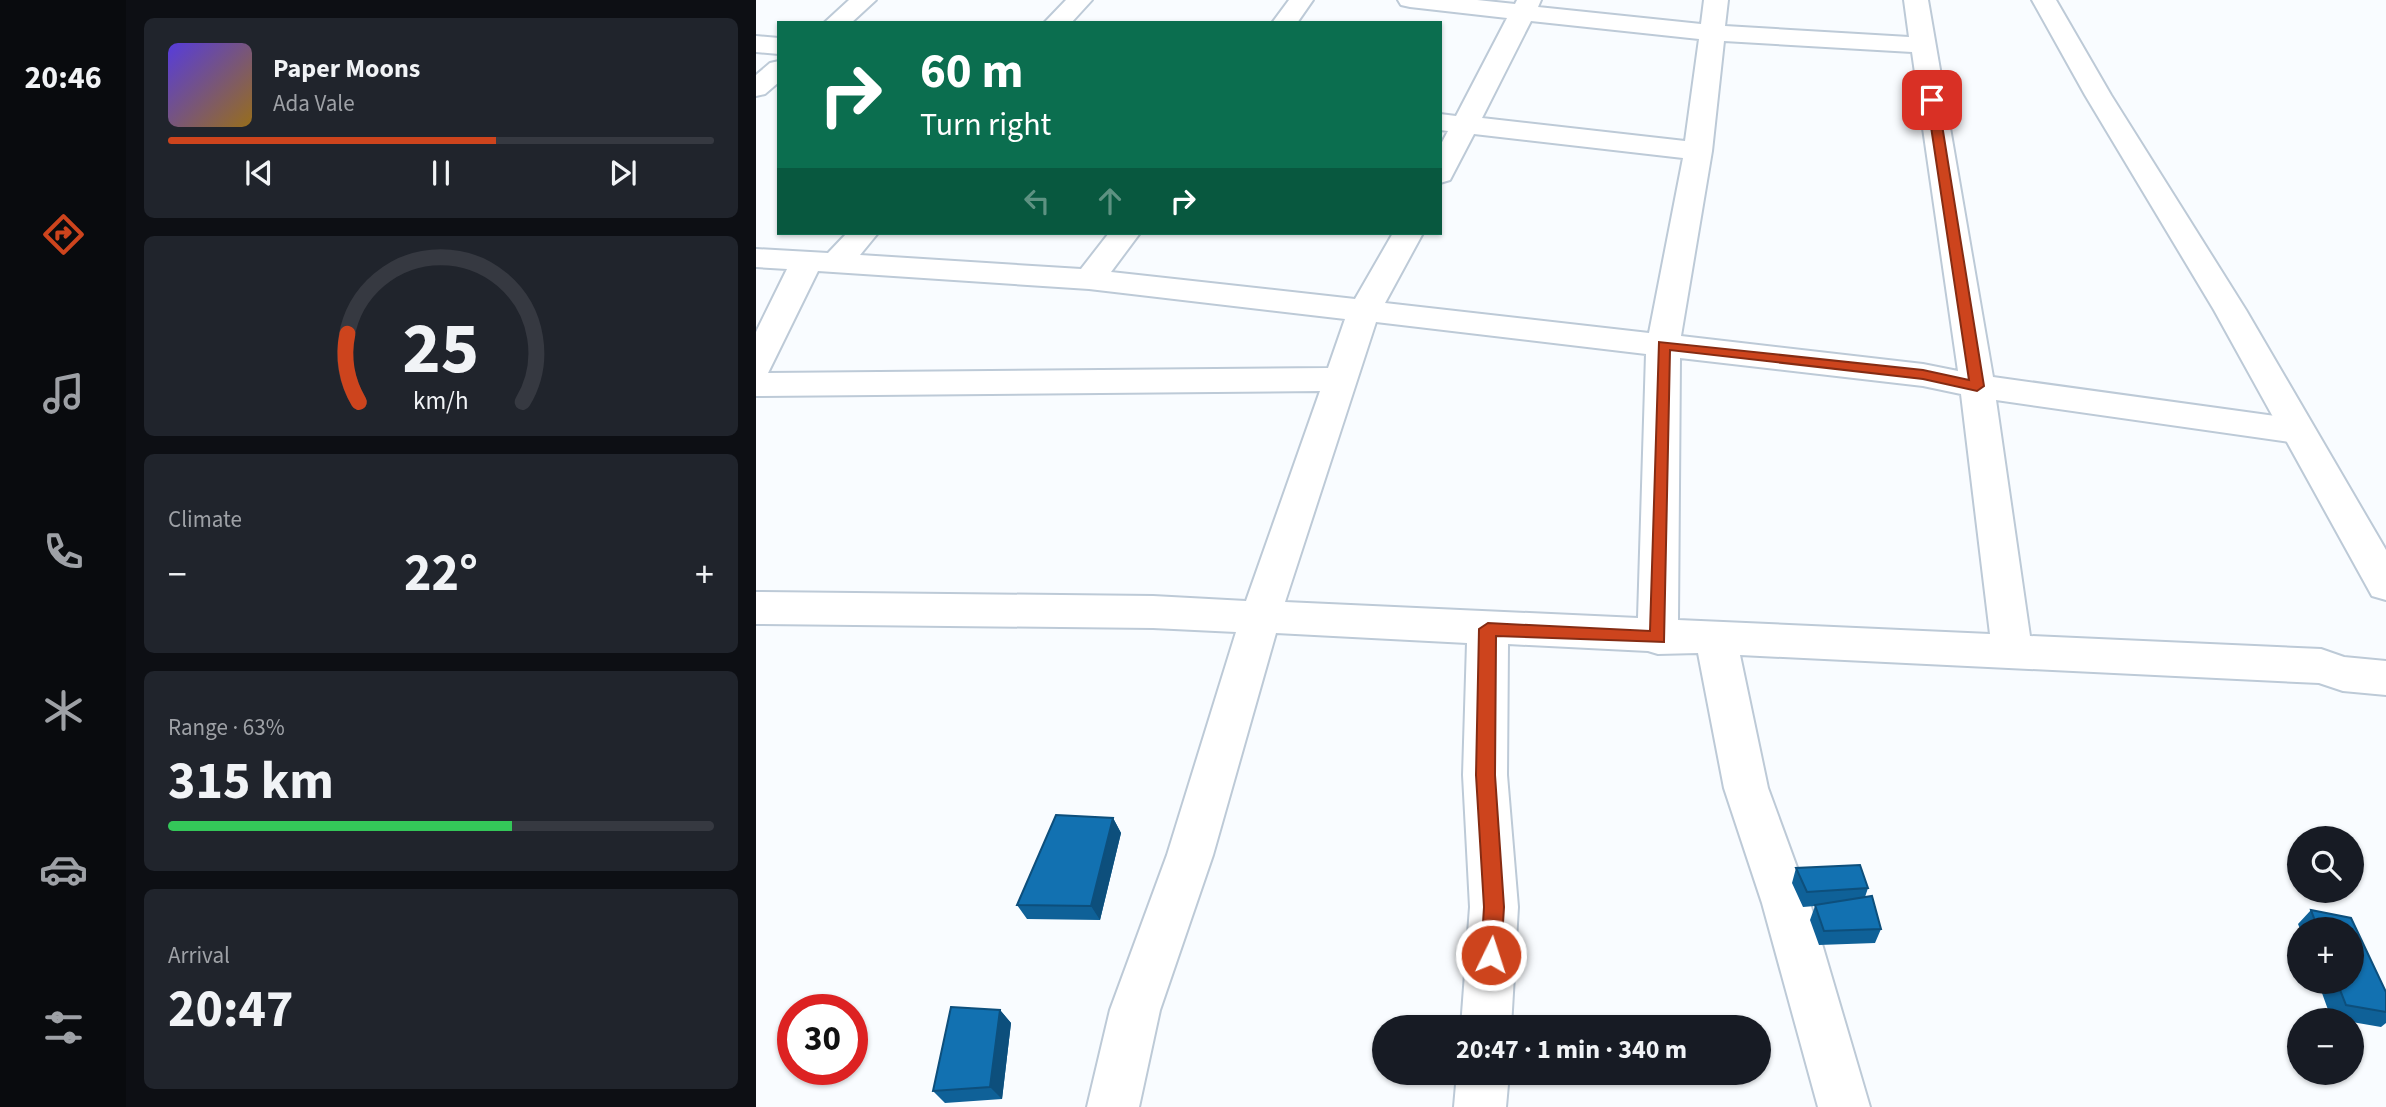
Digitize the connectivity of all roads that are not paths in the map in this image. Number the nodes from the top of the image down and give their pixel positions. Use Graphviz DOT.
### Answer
graph roads {
  1 [pos="864,0"];
  2 [pos="1080,0"];
  3 [pos="1301,0"];
  4 [pos="1410,0"];
  5 [pos="1716,0"];
  6 [pos="1916,0"];
  7 [pos="2044,0"];
  8 [pos="1526,7"];
  9 [pos="838,21"];
  10 [pos="1058,21"];
  11 [pos="1285,21"];
  12 [pos="1710,33"];
  13 [pos="756,44"];
  14 [pos="777,46"];
  15 [pos="1923,46"];
  16 [pos="777,71"];
  17 [pos="756,88"];
  18 [pos="1454,124"];
  19 [pos="1698,151"];
  20 [pos="1442,167"];
  21 [pos="860,235"];
  22 [pos="1123,235"];
  23 [pos="1407,235"];
  24 [pos="756,258"];
  25 [pos="821,262"];
  26 [pos="1090,279"];
  27 [pos="1364,311"];
  28 [pos="1664,345"];
  29 [pos="756,366"];
  30 [pos="1341,379"];
  31 [pos="756,385"];
  32 [pos="1977,386"];
  33 [pos="2297,431"];
  34 [pos="2381,575"];
  35 [pos="756,608"];
  36 [pos="1260,618"];
  37 [pos="1488,629"];
  38 [pos="1658,638"];
  39 [pos="1716,639"];
  40 [pos="2012,650"];
  41 [pos="2386,660"];
  42 [pos="2321,666"];
  43 [pos="2386,677"];
  44 [pos="1487,1015"];
  45 [pos="1482,1085"];
  46 [pos="1113,1107"];
  47 [pos="1480,1107"];
  48 [pos="1844,1107"];
  1 -- 9 [label="street"];
  2 -- 10 [label="street"];
  3 -- 11 [label="street"];
  4 -- 8 [label="street"];
  5 -- 12 [label="street"];
  6 -- 15 [label="street"];
  7 -- 33 [label="street"];
  8 -- 12 [label="street"];
  8 -- 18 [label="street"];
  12 -- 15 [label="street"];
  12 -- 19 [label="street"];
  13 -- 14 [label="street"];
  15 -- 32 [label="street"];
  16 -- 17 [label="street"];
  18 -- 19 [label="street"];
  18 -- 20 [label="street"];
  19 -- 28 [label="street"];
  21 -- 25 [label="street"];
  22 -- 26 [label="street"];
  23 -- 27 [label="street"];
  24 -- 25 [label="street"];
  25 -- 26 [label="street"];
  25 -- 29 [label="street"];
  26 -- 27 [label="street"];
  27 -- 28 [label="street"];
  27 -- 30 [label="street"];
  28 -- 32 [label="street"];
  28 -- 38 [label="street"];
  30 -- 31 [label="street"];
  30 -- 36 [label="street"];
  32 -- 33 [label="street"];
  32 -- 40 [label="street"];
  33 -- 34 [label="street"];
  35 -- 36 [label="street"];
  36 -- 37 [label="street"];
  36 -- 46 [label="street"];
  37 -- 38 [label="street"];
  37 -- 44 [label="street"];
  38 -- 39 [label="street"];
  39 -- 40 [label="street"];
  39 -- 48 [label="street"];
  40 -- 42 [label="street"];
  41 -- 42 [label="street"];
  42 -- 43 [label="street"];
  45 -- 47 [label="street"];
}
